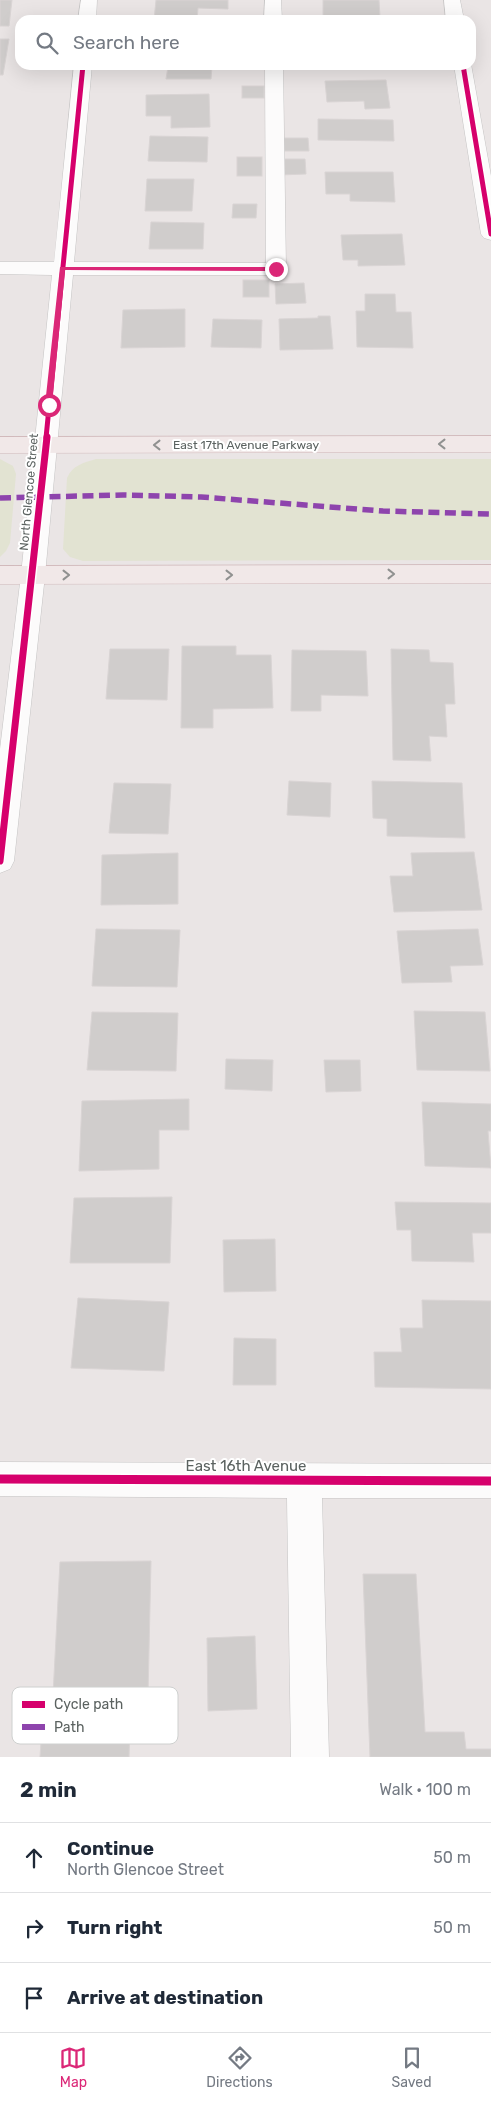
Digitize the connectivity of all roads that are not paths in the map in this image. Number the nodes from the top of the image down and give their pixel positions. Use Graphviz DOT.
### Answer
graph roads {
  1 [pos="89,0"];
  2 [pos="273,0"];
  3 [pos="452,0"];
  4 [pos="88,15"];
  5 [pos="273,15"];
  6 [pos="454,15"];
  7 [pos="82,70"];
  8 [pos="274,70"];
  9 [pos="464,70"];
  10 [pos="491,234"];
  11 [pos="0,268"];
  12 [pos="62,268"];
  13 [pos="491,444"];
  14 [pos="0,445"];
  15 [pos="45,445"];
  16 [pos="491,574"];
  17 [pos="0,575"];
  18 [pos="33,575"];
  19 [pos="0,861"];
  20 [pos="0,1480"];
  21 [pos="304,1480"];
  22 [pos="491,1481"];
  23 [pos="310,1757"];
  1 -- 4 [label="street"];
  2 -- 5 [label="street"];
  3 -- 6 [label="street"];
  7 -- 12 [label="street, North Glencoe Street"];
  8 -- 12 [label="street"];
  9 -- 10 [label="street"];
  11 -- 12 [label="street"];
  12 -- 15 [label="street, North Glencoe Street"];
  13 -- 15 [label="main road, East 17th Avenue Parkway, one-way"];
  14 -- 15 [label="main road, East 17th Avenue Parkway"];
  15 -- 18 [label="street, North Glencoe Street"];
  18 -- 16 [label="main road, one-way"];
  17 -- 18 [label="main road"];
  18 -- 19 [label="street, North Glencoe Street"];
  20 -- 21 [label="street, East 16th Avenue"];
  21 -- 22 [label="street, East 16th Avenue"];
  21 -- 23 [label="street"];
}
